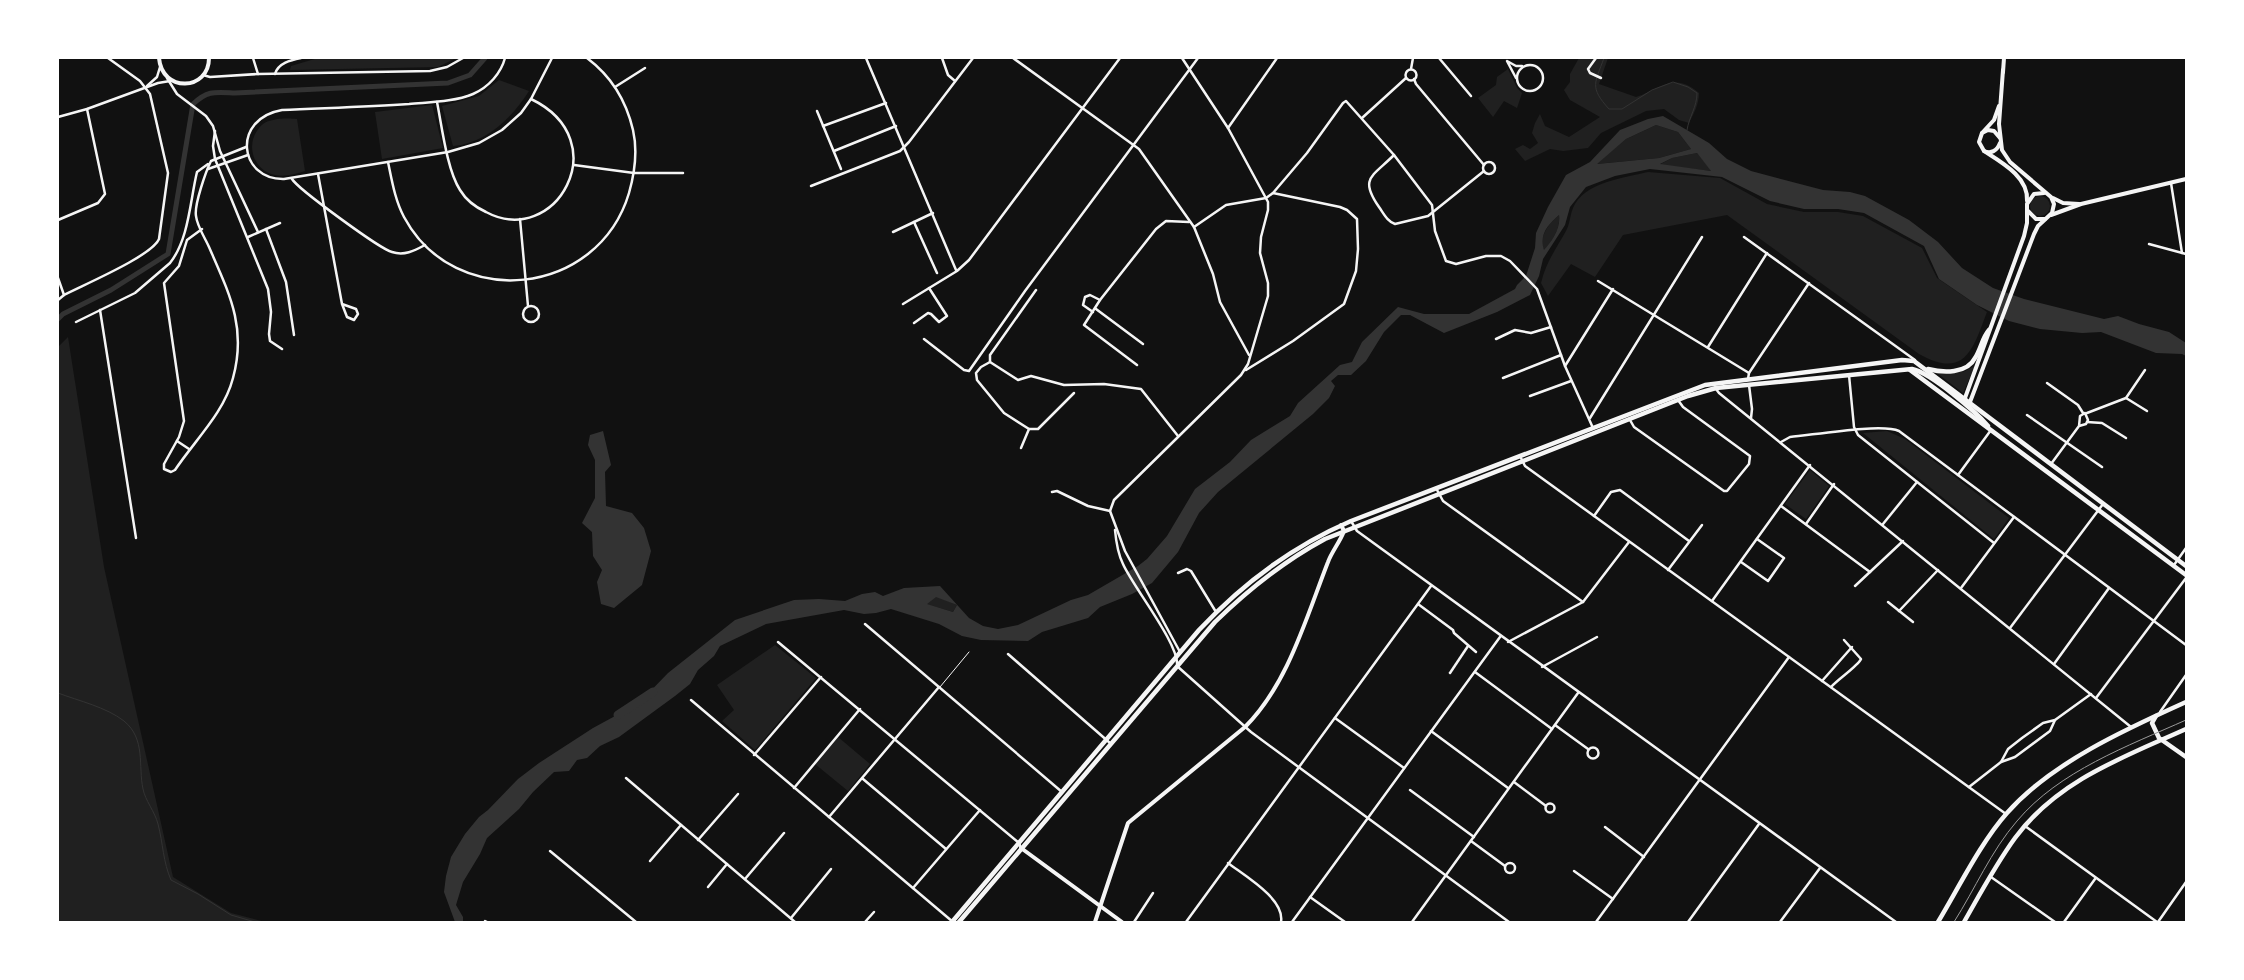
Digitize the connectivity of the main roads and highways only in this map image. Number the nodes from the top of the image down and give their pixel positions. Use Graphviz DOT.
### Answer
graph roads {
  1 [pos="159,58"];
  2 [pos="209,58"];
  3 [pos="2004,58"];
  4 [pos="2003,70"];
  5 [pos="1982,133"];
  6 [pos="2000,140"];
  7 [pos="1984,151"];
  8 [pos="2186,179"];
  9 [pos="2047,194"];
  10 [pos="2027,204"];
  11 [pos="2081,204"];
  12 [pos="2027,210"];
  13 [pos="2048,217"];
  14 [pos="1990,327"];
  15 [pos="1924,367"];
  16 [pos="1908,370"];
  17 [pos="1749,382"];
  18 [pos="1965,398"];
  19 [pos="1968,403"];
  20 [pos="1990,428"];
  21 [pos="1521,458"];
  22 [pos="1341,526"];
  23 [pos="1344,531"];
  24 [pos="2186,566"];
  25 [pos="2186,576"];
  26 [pos="1178,658"];
  27 [pos="2186,702"];
  28 [pos="2158,714"];
  29 [pos="2186,729"];
  30 [pos="2162,740"];
  31 [pos="1108,741"];
  32 [pos="2186,758"];
  33 [pos="1020,845"];
  34 [pos="1100,906"];
  35 [pos="953,922"];
  36 [pos="959,922"];
  37 [pos="1095,922"];
  38 [pos="1122,922"];
  39 [pos="1938,922"];
  40 [pos="1964,922"];
  1 -- 2 [label="main road"];
  3 -- 4 [label="main road"];
  4 -- 5 [label="main road"];
  4 -- 6 [label="main road"];
  5 -- 6 [label="main road"];
  5 -- 7 [label="main road"];
  6 -- 7 [label="main road"];
  6 -- 9 [label="main road"];
  7 -- 10 [label="main road"];
  8 -- 11 [label="main road"];
  9 -- 10 [label="main road"];
  9 -- 11 [label="main road"];
  9 -- 13 [label="main road"];
  10 -- 12 [label="main road"];
  11 -- 13 [label="main road"];
  12 -- 13 [label="main road"];
  12 -- 14 [label="main road"];
  13 -- 19 [label="main road"];
  14 -- 15 [label="main road"];
  14 -- 18 [label="main road"];
  15 -- 17 [label="main road"];
  15 -- 18 [label="main road"];
  16 -- 17 [label="main road"];
  16 -- 19 [label="main road"];
  16 -- 20 [label="main road"];
  17 -- 21 [label="main road"];
  17 -- 21 [label="main road"];
  18 -- 19 [label="main road"];
  19 -- 20 [label="main road"];
  19 -- 24 [label="main road"];
  20 -- 25 [label="main road"];
  21 -- 22 [label="main road"];
  21 -- 23 [label="main road"];
  22 -- 23 [label="main road"];
  22 -- 26 [label="main road"];
  23 -- 26 [label="main road"];
  23 -- 34 [label="main road"];
  26 -- 31 [label="main road"];
  26 -- 31 [label="main road"];
  27 -- 28 [label="main road"];
  28 -- 30 [label="main road"];
  28 -- 39 [label="main road"];
  29 -- 30 [label="main road"];
  30 -- 32 [label="main road"];
  30 -- 40 [label="main road"];
  31 -- 33 [label="main road"];
  31 -- 33 [label="main road"];
  33 -- 34 [label="main road"];
  33 -- 35 [label="main road"];
  33 -- 36 [label="main road"];
  34 -- 37 [label="main road"];
  34 -- 38 [label="main road"];
}
